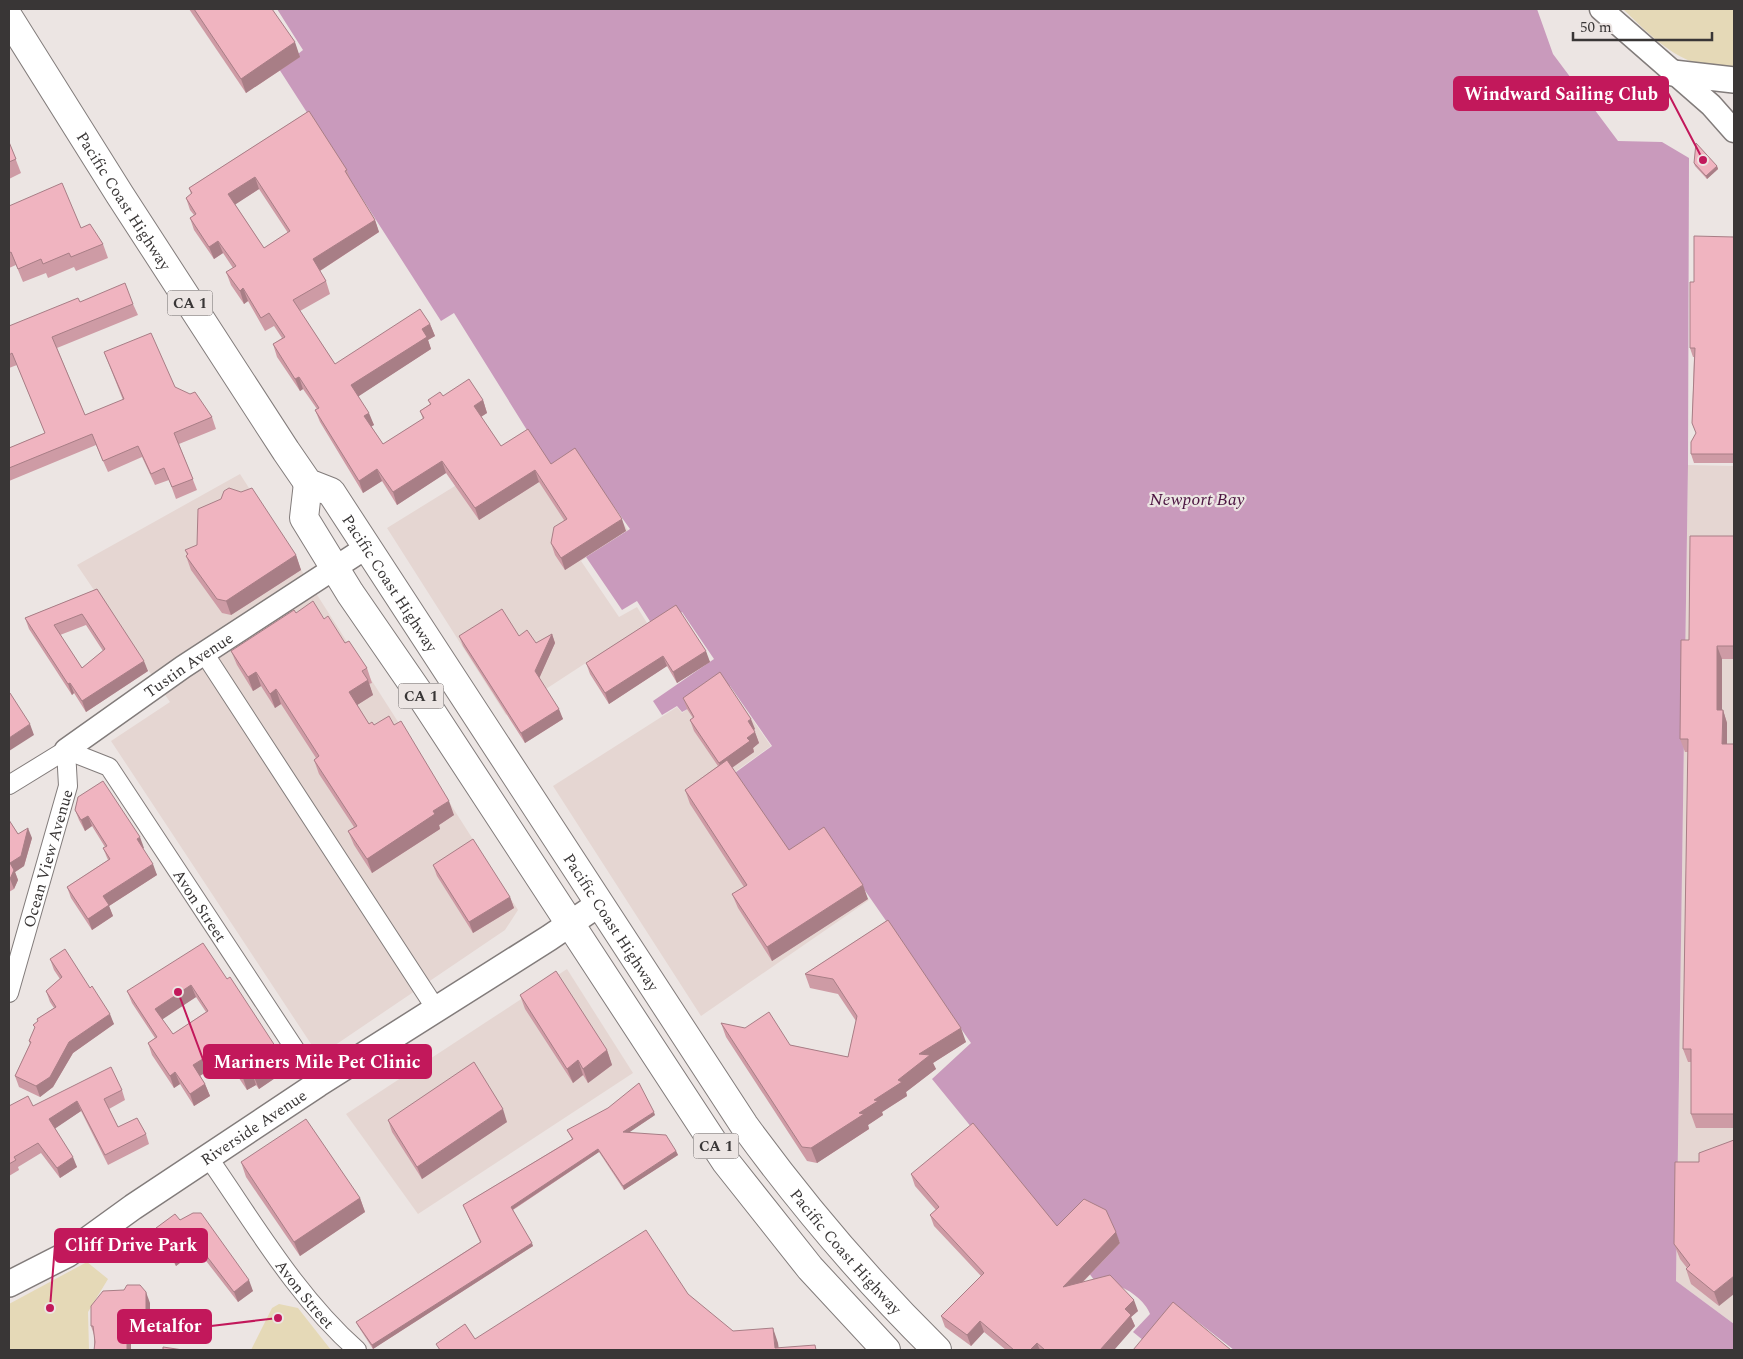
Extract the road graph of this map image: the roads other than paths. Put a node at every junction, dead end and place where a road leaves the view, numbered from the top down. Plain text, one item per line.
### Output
1 (1601, 9) edge
2 (9, 18) edge
3 (1673, 73) junction
4 (1734, 80) edge
5 (1734, 131) edge
6 (308, 483) junction
7 (367, 547) junction
8 (335, 568) junction
9 (204, 654) junction
10 (66, 750) junction
11 (9, 785) edge
12 (599, 904) junction
13 (570, 924) junction
14 (9, 994) edge
15 (436, 1009) junction
16 (318, 1084) junction
17 (208, 1157) junction
18 (9, 1284) edge
19 (356, 1350) edge
20 (886, 1350) edge
21 (937, 1350) edge

1 - 3 street
2 - 6 highway, Pacific Coast Highway / CA 1
3 - 4 main road
3 - 5 street
6 - 7 highway, Pacific Coast Highway / CA 1
6 - 8 highway, CA 1
7 - 8 street, Tustin Avenue
7 - 12 highway, Pacific Coast Highway / CA 1
8 - 9 street, Tustin Avenue
8 - 13 highway, CA 1
9 - 10 street, Tustin Avenue
9 - 15 street
10 - 11 street, Tustin Avenue
10 - 14 street, Ocean View Avenue
10 - 16 street, Avon Street
12 - 13 main road, Riverside Avenue
12 - 21 highway, Pacific Coast Highway / CA 1
13 - 15 main road, Riverside Avenue
13 - 20 highway, CA 1
15 - 16 main road, Riverside Avenue
16 - 17 main road, Riverside Avenue
17 - 18 main road, Riverside Avenue
17 - 19 street, Avon Street

